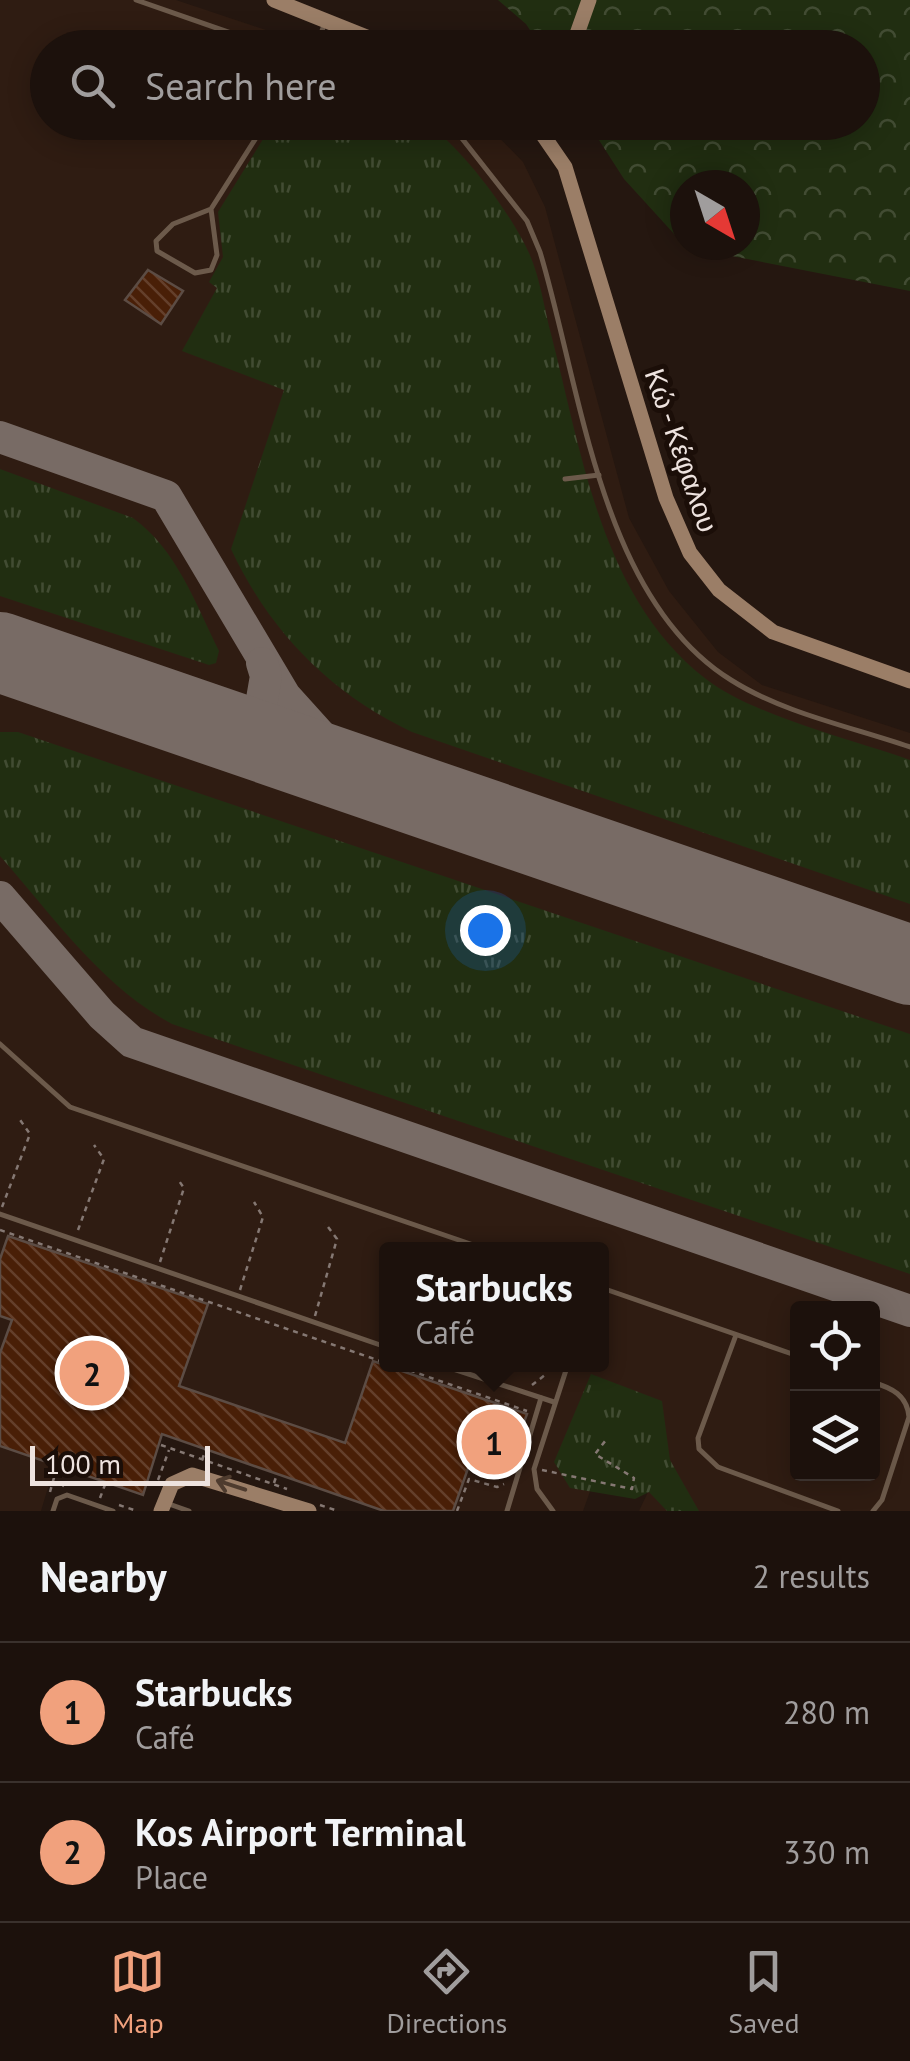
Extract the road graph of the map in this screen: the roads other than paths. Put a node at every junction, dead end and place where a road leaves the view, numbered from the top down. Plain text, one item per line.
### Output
1 (136, 0) edge
2 (274, 0) edge
3 (589, 0) edge
4 (325, 20) junction
5 (222, 30) edge
6 (322, 30) edge
7 (350, 30) edge
8 (578, 30) edge
9 (254, 140) edge
10 (463, 140) edge
11 (549, 140) edge
12 (210, 209) junction
13 (599, 475) junction
14 (565, 479) dead end
15 (910, 681) edge
16 (910, 746) edge
17 (0, 1044) edge
18 (0, 1214) edge
19 (465, 1242) edge
20 (609, 1290) edge
21 (736, 1335) junction
22 (379, 1345) edge
23 (790, 1353) edge
24 (462, 1372) edge
25 (565, 1372) edge
26 (880, 1385) edge
27 (541, 1398) junction
28 (554, 1402) junction
29 (163, 1506) edge
30 (310, 1506) edge
31 (52, 1511) edge
32 (113, 1511) edge
33 (190, 1511) edge
34 (508, 1511) edge
35 (554, 1511) edge
36 (838, 1511) edge
37 (873, 1511) edge

1 - 5 lane
2 - 4 main road
3 - 8 main road
4 - 6 lane
4 - 7 main road
9 - 12 lane
10 - 13 lane
11 - 15 main road, Κώ - Κέφαλου
12 - 12 lane
13 - 14 lane
13 - 16 lane
17 - 19 lane
18 - 22 lane
20 - 21 lane
21 - 23 lane
21 - 36 lane
24 - 27 lane
25 - 28 lane
26 - 37 lane
27 - 28 lane
27 - 34 lane
28 - 35 lane
30 -> 29 main road
29 - 33 lane
31 - 32 lane

